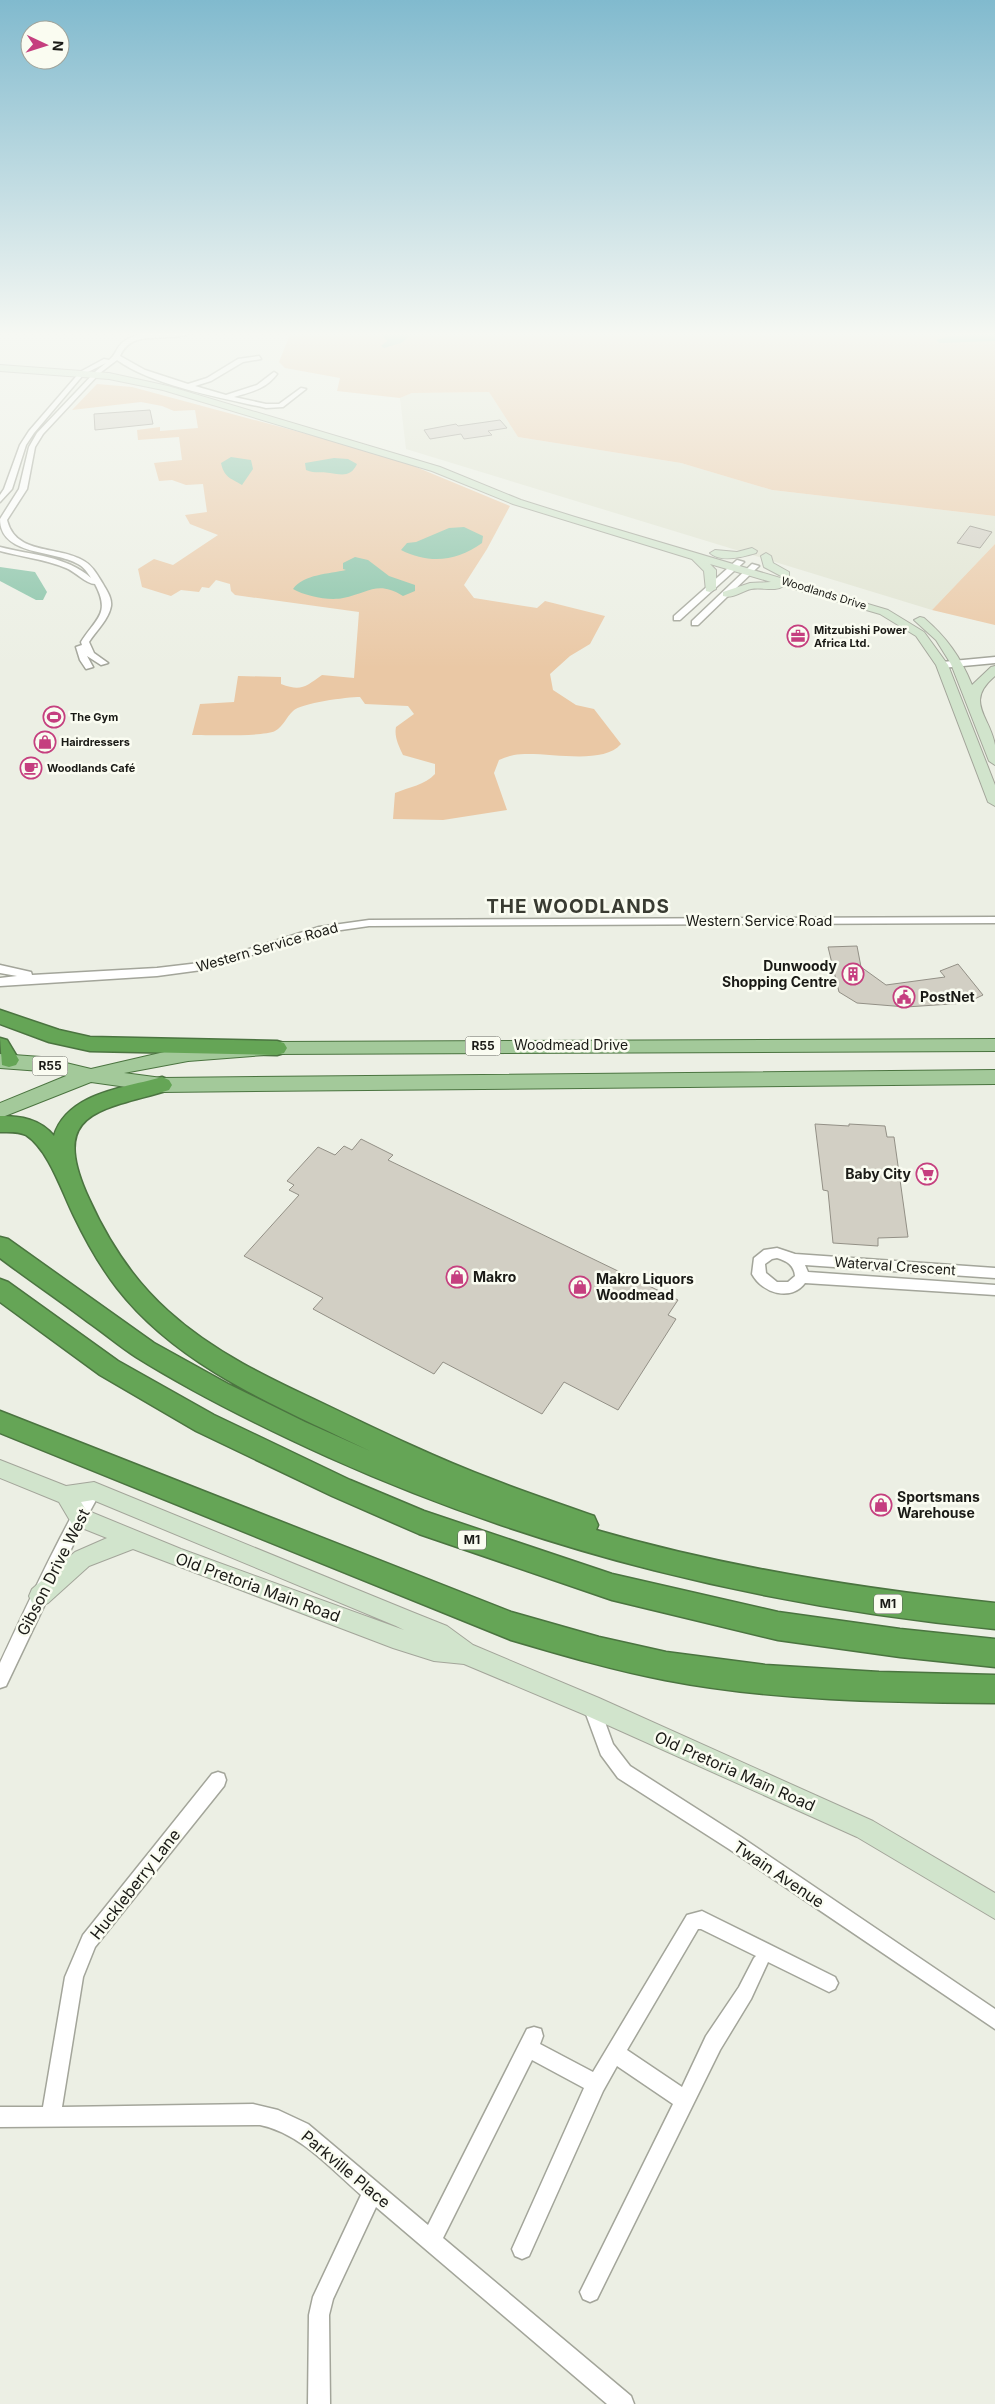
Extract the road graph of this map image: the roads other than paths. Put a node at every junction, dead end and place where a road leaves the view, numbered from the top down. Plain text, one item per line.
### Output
1 (24, 444) edge
2 (35, 444) edge
3 (354, 444) edge
4 (0, 500) edge
5 (0, 549) edge
6 (752, 551) dead end
7 (700, 553) junction
8 (766, 556) dead end
9 (738, 564) junction
10 (752, 568) junction
11 (785, 574) junction
12 (710, 589) junction
13 (821, 592) junction
14 (727, 594) junction
15 (677, 618) dead end
16 (696, 624) dead end
17 (995, 660) edge
18 (104, 664) dead end
19 (957, 664) junction
20 (942, 665) junction
21 (89, 666) dead end
22 (995, 670) edge
23 (972, 706) junction
24 (995, 761) edge
25 (995, 802) edge
26 (995, 920) edge
27 (0, 969) edge
28 (50, 978) junction
29 (0, 982) edge
30 (0, 1017) edge
31 (995, 1041) edge
32 (933, 1044) junction
33 (995, 1045) edge
34 (277, 1048) junction
35 (3, 1056) edge
36 (90, 1075) junction
37 (995, 1079) edge
38 (162, 1085) junction
39 (0, 1111) edge
40 (0, 1124) edge
41 (65, 1173) junction
42 (0, 1246) edge
43 (795, 1260) junction
44 (995, 1273) edge
45 (802, 1277) junction
46 (0, 1290) edge
47 (995, 1290) edge
48 (0, 1422) edge
49 (0, 1469) edge
50 (94, 1491) junction
51 (66, 1495) junction
52 (79, 1517) junction
53 (134, 1539) junction
54 (781, 1587) junction
55 (40, 1596) junction
56 (995, 1616) edge
57 (465, 1653) junction
58 (995, 1653) edge
59 (0, 1680) edge
60 (995, 1689) edge
61 (591, 1706) junction
62 (218, 1780) dead end
63 (995, 1907) edge
64 (760, 1964) dead end
65 (829, 1983) dead end
66 (995, 2020) edge
67 (614, 2052) junction
68 (596, 2084) junction
69 (685, 2101) junction
70 (51, 2115) junction
71 (0, 2117) edge
72 (373, 2191) junction
73 (431, 2240) junction
74 (522, 2249) dead end
75 (590, 2292) dead end
76 (319, 2404) edge
77 (623, 2404) edge

1 - 4 street
2 - 18 street
3 - 7 main road, Woodlands Drive
5 - 21 street
6 - 7 main road
7 - 9 main road, Woodlands Drive
7 - 12 main road
8 - 11 main road
9 - 10 main road, Woodlands Drive
9 - 12 street
10 - 11 main road, Woodlands Drive
10 - 13 main road, Woodlands Drive
10 - 14 street
11 - 19 main road, Woodlands Drive
12 - 15 street
13 - 14 main road
13 - 20 main road, Woodlands Drive
14 - 16 street
17 - 19 street
19 - 20 street
19 - 23 main road, Woodlands Drive
20 - 25 main road, Woodlands Drive
22 - 23 main road
23 - 24 main road, Woodlands Drive
26 - 28 street, Western Service Road
27 - 28 street, Western Service Road
28 - 29 street, Western Service Road
30 - 34 highway
31 - 32 main road
32 - 33 main road, Woodmead Drive / R55
32 - 34 main road, Woodmead Drive / R55
34 - 36 main road, Woodmead Drive / R55
35 - 36 main road, Woodmead Drive / R55
36 - 38 main road, Woodmead Drive / R55
36 - 39 main road, Woodmead Drive / R55
37 - 38 main road, Woodmead Drive / R55
38 - 41 highway
40 - 41 highway
41 - 54 highway
42 - 54 highway, M1
43 - 44 street, Waterval Crescent
43 - 45 street
43 - 45 street
45 - 47 street, Waterval Crescent
46 - 58 highway, M1
48 - 60 highway
49 - 51 main road
50 - 51 main road
50 - 52 street, Gibson Drive West
50 - 57 main road, Old Pretoria Main Road
51 - 52 main road
52 - 53 main road, Old Pretoria Main Road
52 - 55 street, Gibson Drive West
53 - 55 main road
53 - 57 main road, Old Pretoria Main Road
54 - 56 highway, M1
55 - 59 street, Gibson Drive West
57 - 61 main road, Old Pretoria Main Road
61 - 63 main road, Old Pretoria Main Road
61 - 66 street, Twain Avenue
62 - 70 street, Huckleberry Lane
64 - 69 street
65 - 67 street
67 - 68 street
67 - 69 street
68 - 73 street
68 - 74 street
69 - 75 street
70 - 71 street, Parkville Place
70 - 72 street, Parkville Place
72 - 73 street, Parkville Place
72 - 76 street
73 - 77 street, Parkville Place

